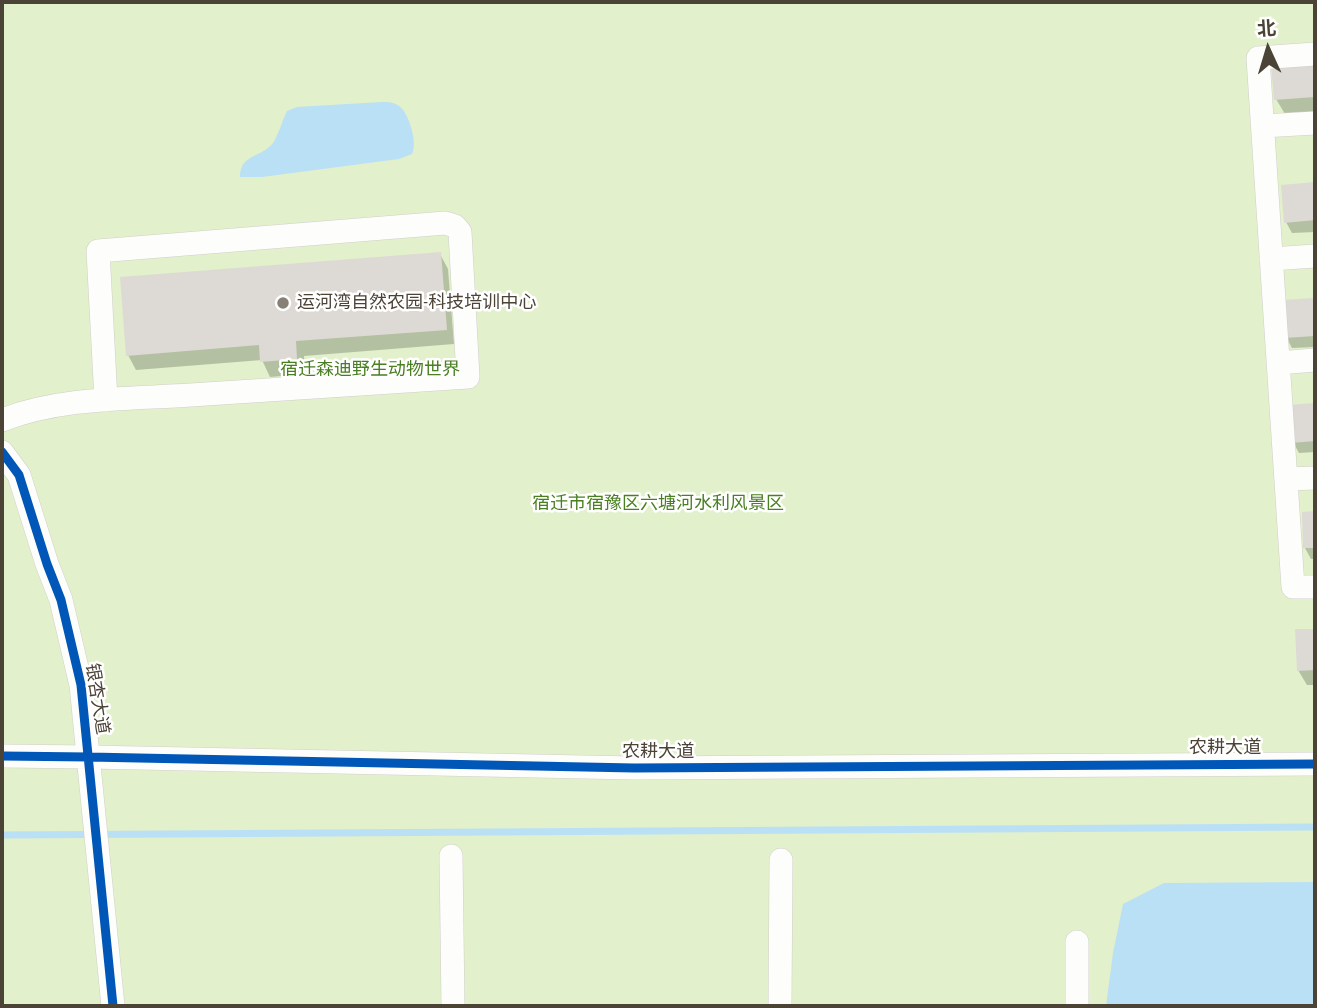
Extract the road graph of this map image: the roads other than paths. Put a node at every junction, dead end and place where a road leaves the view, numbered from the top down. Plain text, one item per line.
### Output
1 (1315, 54) edge
2 (1315, 123) edge
3 (1262, 126) junction
4 (1315, 256) edge
5 (1271, 259) junction
6 (1315, 360) edge
7 (1278, 363) junction
8 (106, 400) junction
9 (2, 420) edge
10 (2, 452) edge
11 (1315, 478) edge
12 (1286, 479) junction
13 (1315, 587) edge
14 (2, 756) edge
15 (89, 757) junction
16 (1315, 764) edge
17 (451, 856) dead end
18 (781, 860) dead end
19 (1077, 942) dead end
20 (113, 1006) edge
21 (453, 1006) edge
22 (780, 1006) edge
23 (1077, 1006) edge

1 - 3 street
2 - 3 street
3 - 5 street
4 - 5 street
5 - 7 street
6 - 7 street
7 - 12 street
8 - 8 street
8 - 9 street
10 - 15 street, 银杏大道
11 - 12 street
12 - 13 street
14 - 15 street, 农耕大道
15 - 16 street, 农耕大道
15 - 20 street, 银杏大道
17 - 21 street
18 - 22 street
19 - 23 street

